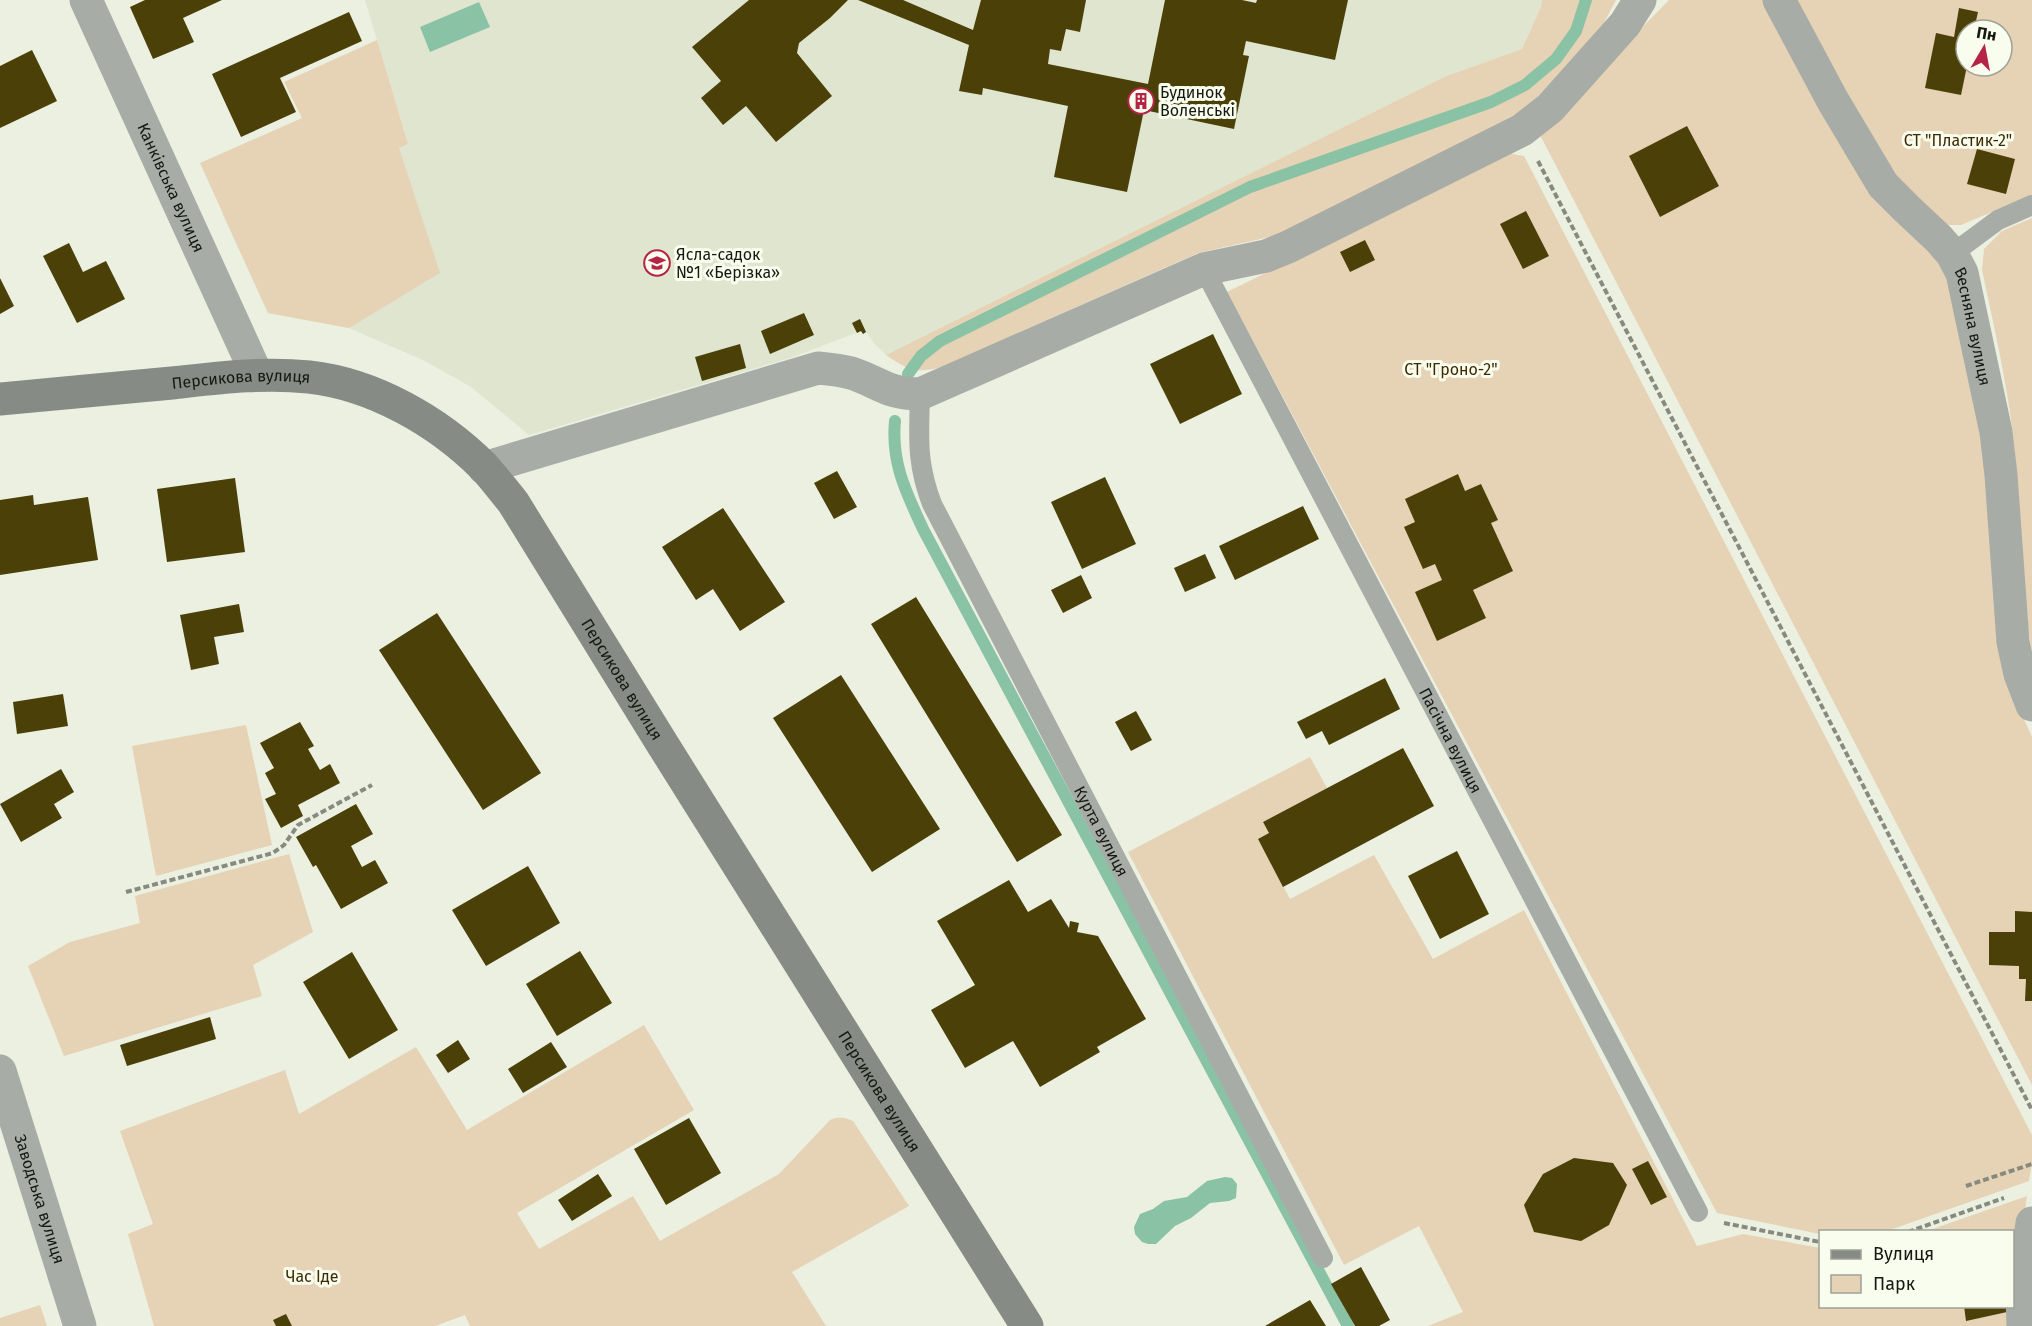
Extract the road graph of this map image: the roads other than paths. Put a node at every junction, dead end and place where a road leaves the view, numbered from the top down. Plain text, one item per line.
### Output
1 (86, 0) edge
2 (1640, 0) edge
3 (1779, 0) edge
4 (2032, 205) edge
5 (1952, 254) junction
6 (1204, 269) junction
7 (257, 375) junction
8 (920, 394) junction
9 (0, 399) edge
10 (484, 468) junction
11 (2032, 705) edge
12 (0, 1071) edge
13 (1698, 1212) road end
14 (2032, 1223) edge
15 (1323, 1258) dead end
16 (80, 1326) edge
17 (1026, 1326) edge
18 (2023, 1326) edge

1 - 7 street, Канківська вулиця
2 - 6 street
3 - 5 street, Весняна вулиця
4 - 5 lane
5 - 11 street, Весняна вулиця
6 - 8 street
6 - 13 lane, Пасічна вулиця
7 - 9 main road, Персикова вулиця
7 - 10 main road, Персикова вулиця
8 - 10 street
8 - 15 lane, Курта вулиця
10 - 17 main road, Персикова вулиця
12 - 16 street, Заводська вулиця
14 - 18 street

